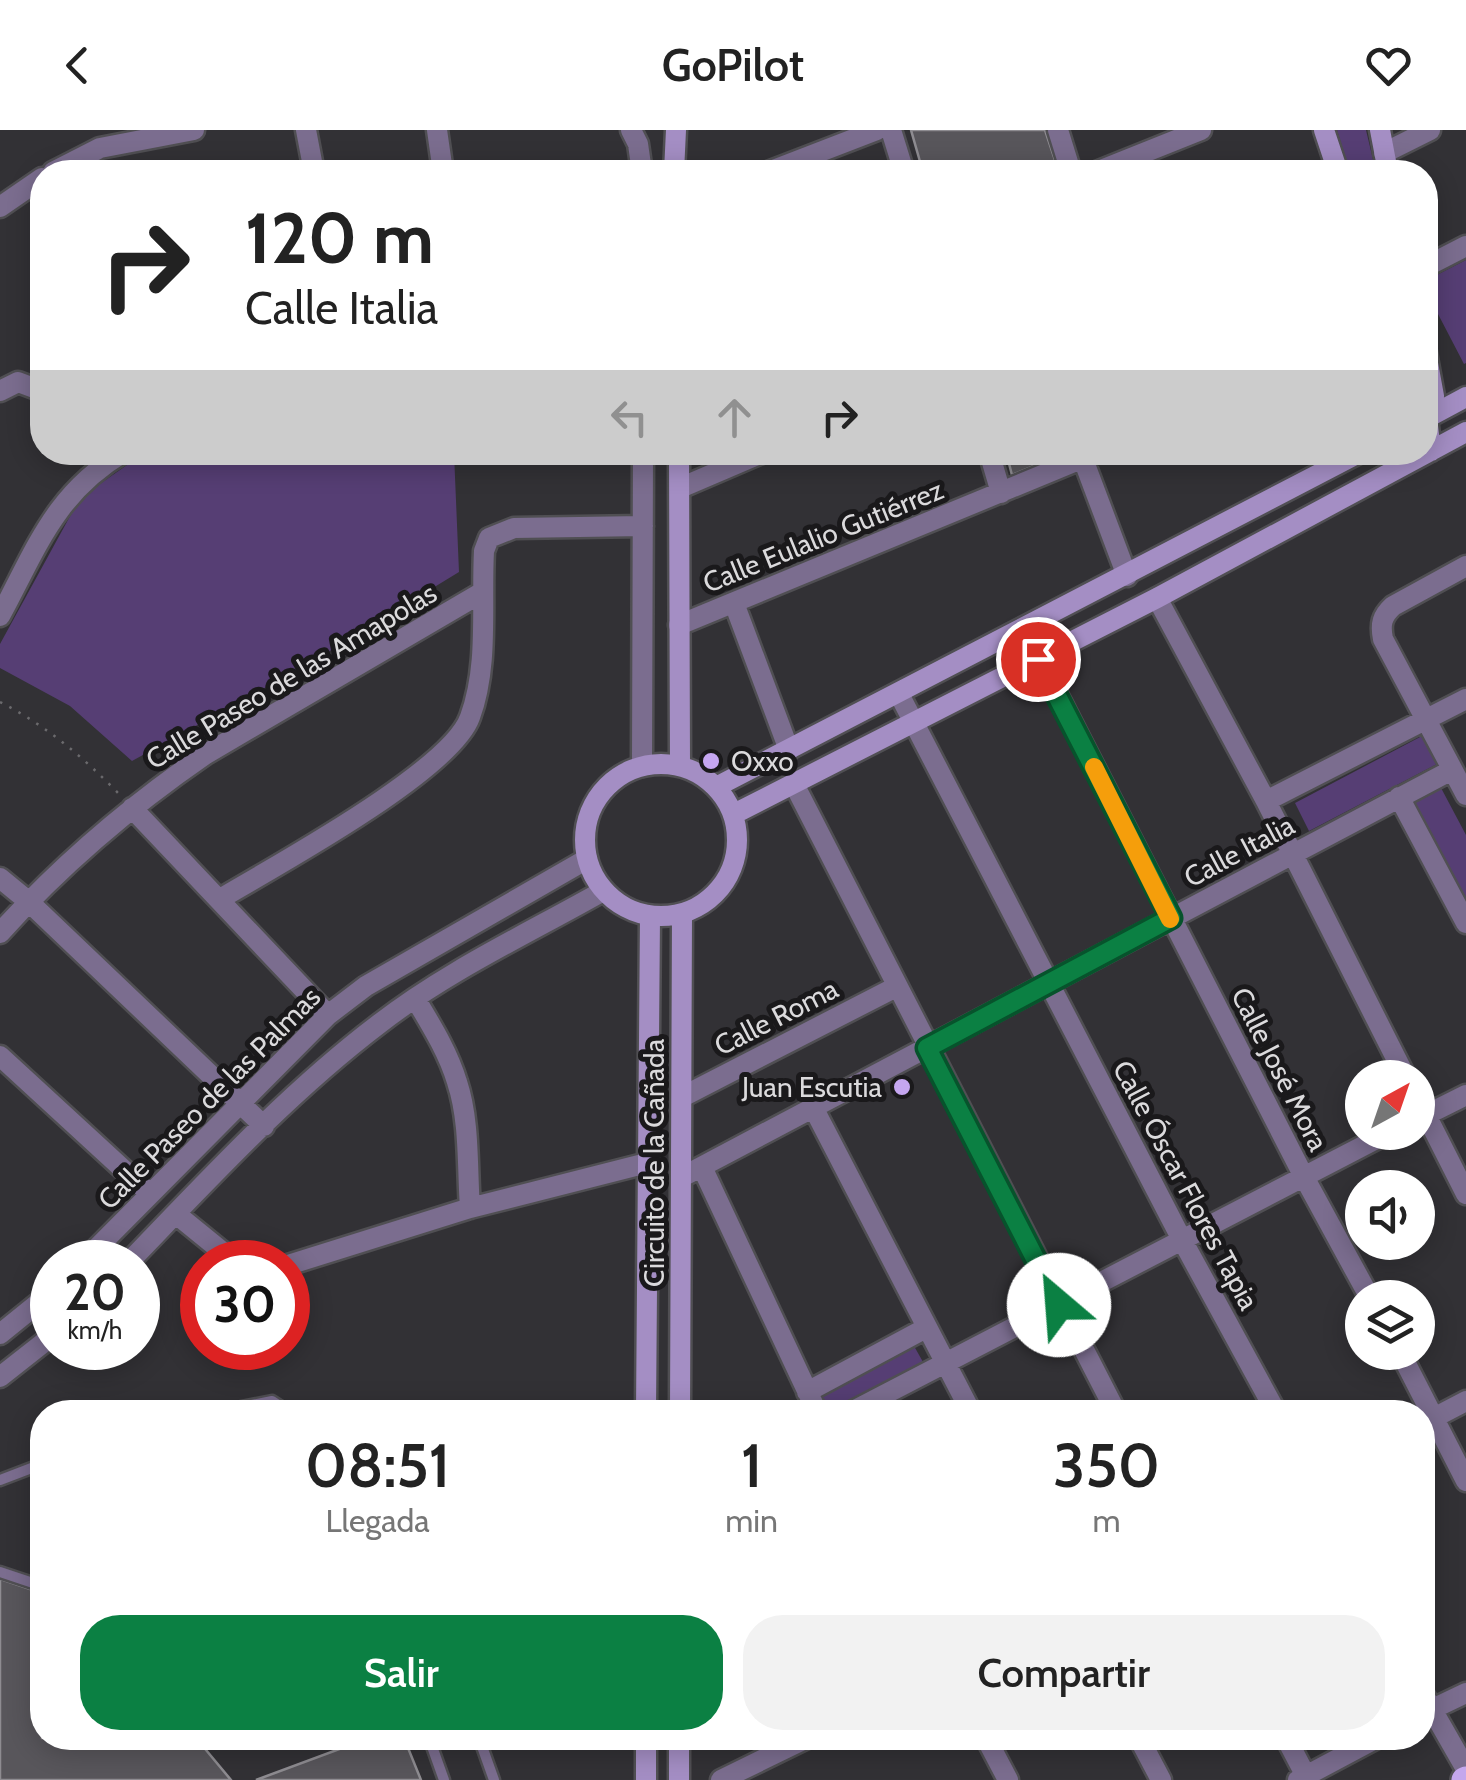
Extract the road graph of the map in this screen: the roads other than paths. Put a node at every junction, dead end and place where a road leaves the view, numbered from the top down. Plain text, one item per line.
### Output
1 (194, 130) edge
2 (306, 130) edge
3 (438, 130) edge
4 (631, 130) edge
5 (676, 130) edge
6 (877, 130) edge
7 (890, 130) edge
8 (1058, 130) edge
9 (1201, 130) edge
10 (1324, 130) edge
11 (1380, 130) edge
12 (1430, 130) edge
13 (99, 139) edge
14 (70, 160) edge
15 (312, 160) edge
16 (442, 160) edge
17 (640, 160) edge
18 (675, 160) edge
19 (799, 160) edge
20 (900, 160) edge
21 (1067, 160) edge
22 (1126, 160) edge
23 (1334, 160) edge
24 (1385, 160) edge
25 (1390, 160) edge
26 (30, 186) edge
27 (0, 207) edge
28 (1466, 246) edge
29 (1438, 260) edge
30 (30, 386) edge
31 (0, 391) edge
32 (1466, 397) edge
33 (1438, 411) edge
34 (1466, 432) edge
35 (1438, 448) edge
36 (90, 465) edge
37 (643, 465) edge
38 (679, 465) edge
39 (734, 465) edge
40 (993, 465) edge
41 (1068, 465) edge
42 (1094, 465) edge
43 (1336, 465) edge
44 (1407, 465) edge
45 (680, 488) junction
46 (1001, 492) junction
47 (1238, 516) junction
48 (642, 526) junction
49 (1253, 547) junction
50 (1466, 566) edge
51 (1127, 576) junction
52 (482, 593) junction
53 (1157, 598) junction
54 (734, 603) junction
55 (0, 616) edge
56 (679, 625) junction
57 (1038, 659) junction
58 (898, 694) junction
59 (1466, 699) edge
60 (1425, 720) junction
61 (913, 722) junction
62 (788, 750) junction
63 (642, 766) junction
64 (680, 766) junction
65 (1452, 770) junction
66 (794, 784) junction
67 (716, 787) junction
68 (1398, 796) junction
69 (1466, 796) edge
70 (1266, 801) junction
71 (132, 808) junction
72 (734, 814) junction
73 (1292, 854) junction
74 (587, 860) junction
75 (0, 878) edge
76 (604, 891) junction
77 (220, 899) junction
78 (28, 901) junction
79 (682, 914) junction
80 (650, 916) junction
81 (1171, 918) junction
82 (1466, 922) edge
83 (0, 933) edge
84 (1049, 982) junction
85 (896, 987) junction
86 (415, 998) junction
87 (328, 1014) junction
88 (927, 1048) junction
89 (0, 1056) edge
90 (1397, 1060) edge
91 (1466, 1094) edge
92 (682, 1097) junction
93 (239, 1103) junction
94 (1435, 1105) edge
95 (814, 1109) junction
96 (264, 1126) junction
97 (1435, 1138) edge
98 (1354, 1150) edge
99 (647, 1163) junction
100 (702, 1167) junction
101 (1303, 1175) junction
102 (682, 1178) junction
103 (149, 1193) junction
104 (1466, 1194) edge
105 (470, 1208) junction
106 (176, 1214) junction
107 (1181, 1238) junction
108 (104, 1240) edge
109 (151, 1240) edge
110 (207, 1240) edge
111 (310, 1258) edge
112 (1360, 1280) edge
113 (1059, 1305) junction
114 (30, 1310) edge
115 (926, 1328) junction
116 (0, 1334) edge
117 (30, 1353) edge
118 (946, 1364) junction
119 (1408, 1370) edge
120 (0, 1376) edge
121 (807, 1392) junction
122 (646, 1400) edge
123 (680, 1400) edge
124 (811, 1400) edge
125 (875, 1400) edge
126 (965, 1400) edge
127 (1110, 1400) edge
128 (1269, 1400) edge
129 (1420, 1400) edge
130 (1466, 1400) edge
131 (1435, 1418) edge
132 (1435, 1431) edge
133 (30, 1469) edge
134 (0, 1480) edge
135 (1466, 1481) edge
136 (0, 1572) edge
137 (30, 1582) edge
138 (1466, 1694) edge
139 (1435, 1702) edge
140 (1435, 1721) edge
141 (433, 1750) edge
142 (483, 1750) edge
143 (646, 1750) edge
144 (679, 1750) edge
145 (782, 1750) edge
146 (992, 1750) edge
147 (1145, 1750) edge
148 (1291, 1750) edge
149 (1356, 1750) edge
150 (1466, 1769) edge
151 (1304, 1779) edge
152 (444, 1780) edge
153 (494, 1780) edge
154 (646, 1780) edge
155 (679, 1780) edge
156 (721, 1780) edge
157 (1008, 1780) edge
158 (1161, 1780) edge

1 - 13 street
2 - 15 street
3 - 16 street
4 - 17 street
5 - 18 street
6 - 19 street
7 - 20 street
8 - 21 street
9 - 22 street
10 - 23 street
11 - 24 street
12 - 25 street
13 - 14 street
26 - 27 street
28 - 29 street
30 - 31 street
32 - 33 street
34 - 35 street
36 - 55 street
37 - 48 street
38 - 45 street
39 - 45 street
40 - 46 street
41 - 46 street, Calle Eulalio Gutiérrez
42 - 51 street
43 - 47 street
44 - 49 street
45 - 56 street
46 - 54 street, Calle Eulalio Gutiérrez
47 - 49 street
47 - 51 street
48 - 52 street
48 - 63 street
49 - 53 street
50 - 60 street
51 - 58 street
52 - 71 street, Calle Paseo de las Amapolas
52 - 77 street
53 - 57 street
53 - 70 street
54 - 56 street, Calle Eulalio Gutiérrez
54 - 62 street
56 - 64 street
57 - 61 street
57 - 81 street, Calle José Mora
58 - 61 street, Calle Óscar Flores Tapia
58 - 62 street
59 - 60 street, Calle Italia
60 - 65 street
60 - 70 street, Calle Italia
61 - 66 street
61 - 84 street, Calle Óscar Flores Tapia
62 - 67 street
63 - 64 street
63 - 74 street
64 - 67 street
65 - 68 street, Calle Italia
65 - 69 street
66 - 72 street
66 - 85 street
67 - 72 street
68 - 73 street, Calle Italia
68 - 82 street
70 - 73 street
71 - 77 street
71 - 78 street, Calle Paseo de las Amapolas
72 - 79 street
73 - 81 street, Calle Italia
73 - 90 street
74 - 76 street
74 - 87 street, Calle Paseo de las Palmas
75 - 78 street
76 - 80 street
76 - 86 street
77 - 87 street
78 - 83 street, Calle Paseo de las Amapolas
78 - 93 street
79 - 80 street
79 - 92 street, Circuito de la Cañada
80 - 99 street, Circuito de la Cañada
81 - 84 street, Calle Italia
81 - 101 street, Calle José Mora
84 - 88 street, Calle Italia
84 - 107 street, Calle Óscar Flores Tapia
85 - 88 street
85 - 92 street, Calle Roma
86 - 96 street
86 - 105 street
87 - 93 street, Calle Paseo de las Palmas
88 - 95 street, Calle Italia
88 - 113 street
89 - 103 street
91 - 94 street
92 - 102 street, Circuito de la Cañada
93 - 96 street
93 - 103 street, Calle Paseo de las Palmas
95 - 100 street, Calle Italia
95 - 115 street
96 - 106 street
97 - 104 street
98 - 101 street
99 - 105 street
99 - 122 street, Circuito de la Cañada
100 - 102 street, Calle Italia
100 - 121 street
101 - 107 street
101 - 112 street, Calle José Mora
102 - 123 street, Circuito de la Cañada
103 - 108 street, Calle Paseo de las Palmas
105 - 111 street
106 - 109 street
106 - 110 street
107 - 113 street
107 - 128 street, Calle Óscar Flores Tapia
113 - 118 street
113 - 127 street
114 - 116 street
115 - 118 street
115 - 121 street
117 - 120 street
118 - 125 street
118 - 126 street
119 - 129 street
121 - 124 street
130 - 131 street
132 - 135 street
133 - 134 lane
136 - 137 lane
138 - 139 street
140 - 150 street
141 - 152 lane
142 - 153 lane
143 - 154 street
144 - 155 street
145 - 156 street
146 - 157 street
147 - 158 street
148 - 151 street
149 - 151 street

